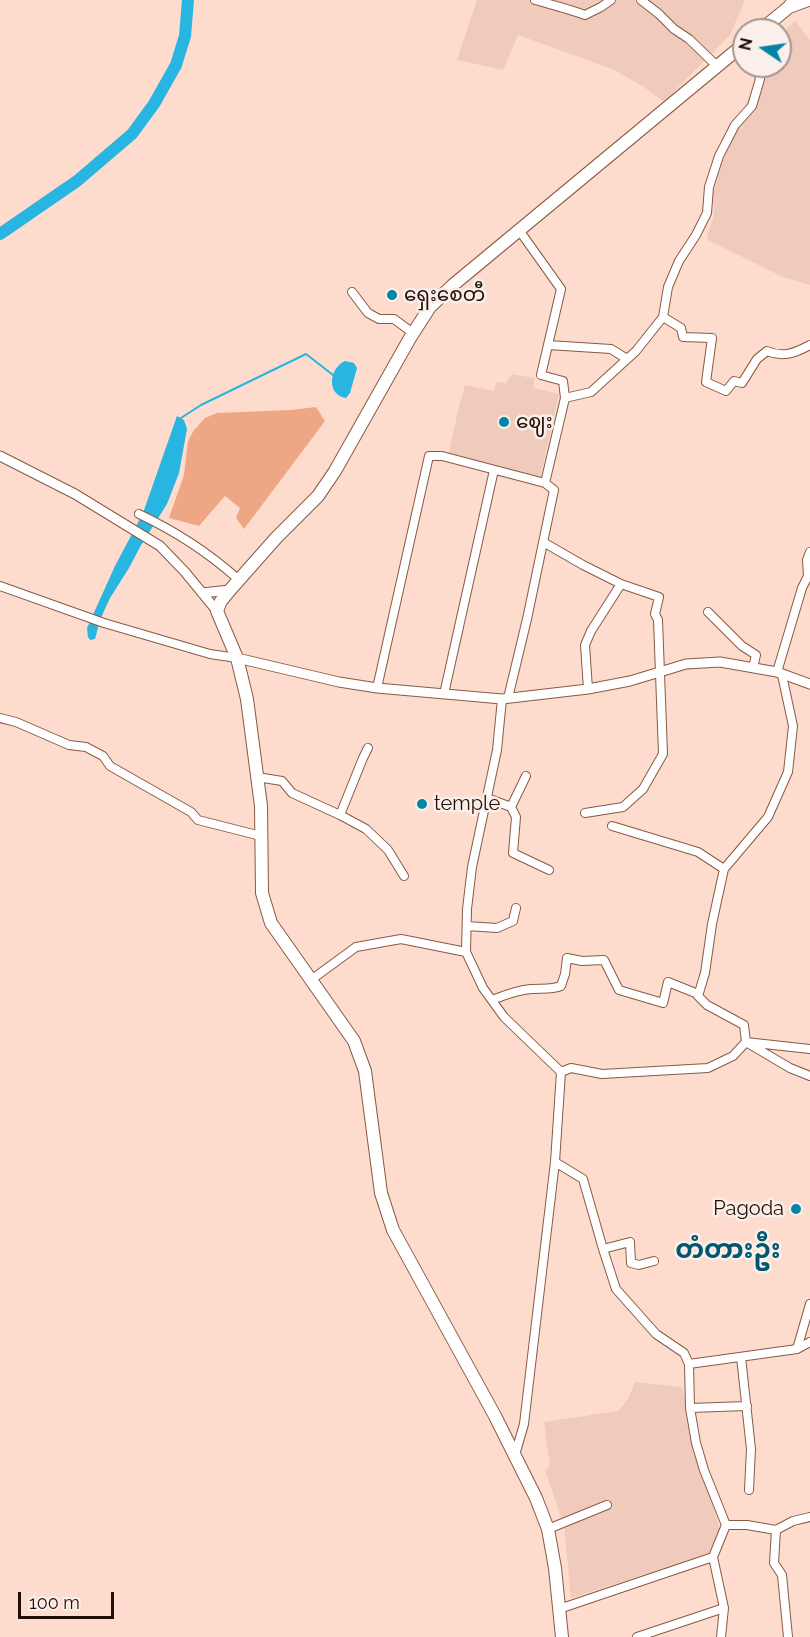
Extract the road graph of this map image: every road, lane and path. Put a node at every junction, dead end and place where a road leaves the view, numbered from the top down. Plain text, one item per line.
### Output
1 (535, 0) edge
2 (611, 0) edge
3 (641, 0) edge
4 (808, 0) edge
5 (792, 3) edge
6 (775, 18) edge
7 (732, 54) edge
8 (717, 66) junction
9 (760, 78) edge
10 (519, 230) junction
11 (352, 292) dead end
12 (663, 317) junction
13 (413, 333) junction
14 (548, 345) junction
15 (810, 345) edge
16 (627, 359) junction
17 (565, 398) junction
18 (0, 456) edge
19 (494, 470) junction
20 (545, 483) junction
21 (139, 514) dead end
22 (543, 542) junction
23 (810, 552) edge
24 (809, 576) edge
25 (239, 580) junction
26 (621, 584) junction
27 (0, 586) edge
28 (230, 590) junction
29 (202, 593) junction
30 (217, 611) junction
31 (708, 612) dead end
32 (237, 658) junction
33 (753, 668) junction
34 (660, 672) junction
35 (779, 674) junction
36 (810, 684) edge
37 (377, 688) junction
38 (588, 689) junction
39 (444, 694) junction
40 (505, 698) junction
41 (0, 718) edge
42 (368, 747) dead end
43 (526, 776) dead end
44 (257, 777) junction
45 (487, 798) junction
46 (511, 807) junction
47 (585, 813) dead end
48 (340, 815) junction
49 (612, 826) dead end
50 (261, 836) junction
51 (724, 869) junction
52 (549, 870) dead end
53 (404, 876) dead end
54 (516, 908) dead end
55 (467, 926) junction
56 (466, 952) junction
57 (311, 980) junction
58 (698, 994) junction
59 (492, 1000) junction
60 (746, 1042) junction
61 (810, 1049) edge
62 (561, 1072) junction
63 (810, 1076) edge
64 (555, 1162) junction
65 (603, 1249) junction
66 (654, 1261) dead end
67 (810, 1304) edge
68 (810, 1342) edge
69 (797, 1349) junction
70 (741, 1357) junction
71 (689, 1364) junction
72 (747, 1406) junction
73 (690, 1408) junction
74 (515, 1456) junction
75 (750, 1490) dead end
76 (608, 1505) dead end
77 (810, 1517) edge
78 (726, 1525) junction
79 (548, 1529) junction
80 (776, 1530) junction
81 (713, 1557) junction
82 (724, 1608) junction
83 (559, 1609) junction
84 (562, 1637) edge
85 (637, 1637) edge
86 (721, 1637) edge
87 (788, 1637) edge

1 - 2 street
3 - 8 street
4 - 5 highway
5 - 6 highway
7 - 8 highway
8 - 10 highway
9 - 12 street
10 - 13 highway
10 - 14 street
11 - 13 street
12 - 15 street
12 - 16 street
13 - 25 highway
14 - 16 street
14 - 17 street
16 - 17 street
17 - 20 street
18 - 29 street
19 - 20 street
19 - 37 street
19 - 39 street
20 - 22 street
21 - 25 street
22 - 26 street
22 - 40 street
23 - 24 street
24 - 35 street
25 - 28 highway
26 - 34 street
26 - 38 street
27 - 32 street
28 - 29 street
28 - 30 highway
29 - 30 street
30 - 32 highway
31 - 33 street
32 - 37 street
32 - 44 highway
33 - 34 street
33 - 35 street
34 - 38 street
34 - 47 street
35 - 36 street
35 - 51 street
37 - 39 street
38 - 40 street
39 - 40 street
40 - 45 street
41 - 50 street
42 - 48 street
43 - 46 street
44 - 48 street
44 - 50 highway
45 - 46 street
45 - 55 street
46 - 52 street
48 - 53 street
49 - 51 street
50 - 57 highway
51 - 58 street
54 - 55 street
55 - 56 street
56 - 57 street
56 - 59 street
57 - 74 highway
58 - 59 street
58 - 60 street
59 - 62 street
60 - 61 street
60 - 62 street
60 - 63 street
62 - 64 street
64 - 65 street
64 - 74 street
65 - 66 street
65 - 71 street
67 - 69 street
68 - 69 street
69 - 70 street
70 - 71 street
70 - 72 street
71 - 73 street
72 - 73 street
72 - 75 street
73 - 78 street
74 - 79 highway
76 - 79 street
77 - 80 street
78 - 80 street
78 - 81 street
79 - 83 highway
80 - 87 street
81 - 82 street
81 - 83 street
82 - 85 street
82 - 86 street
83 - 84 highway

